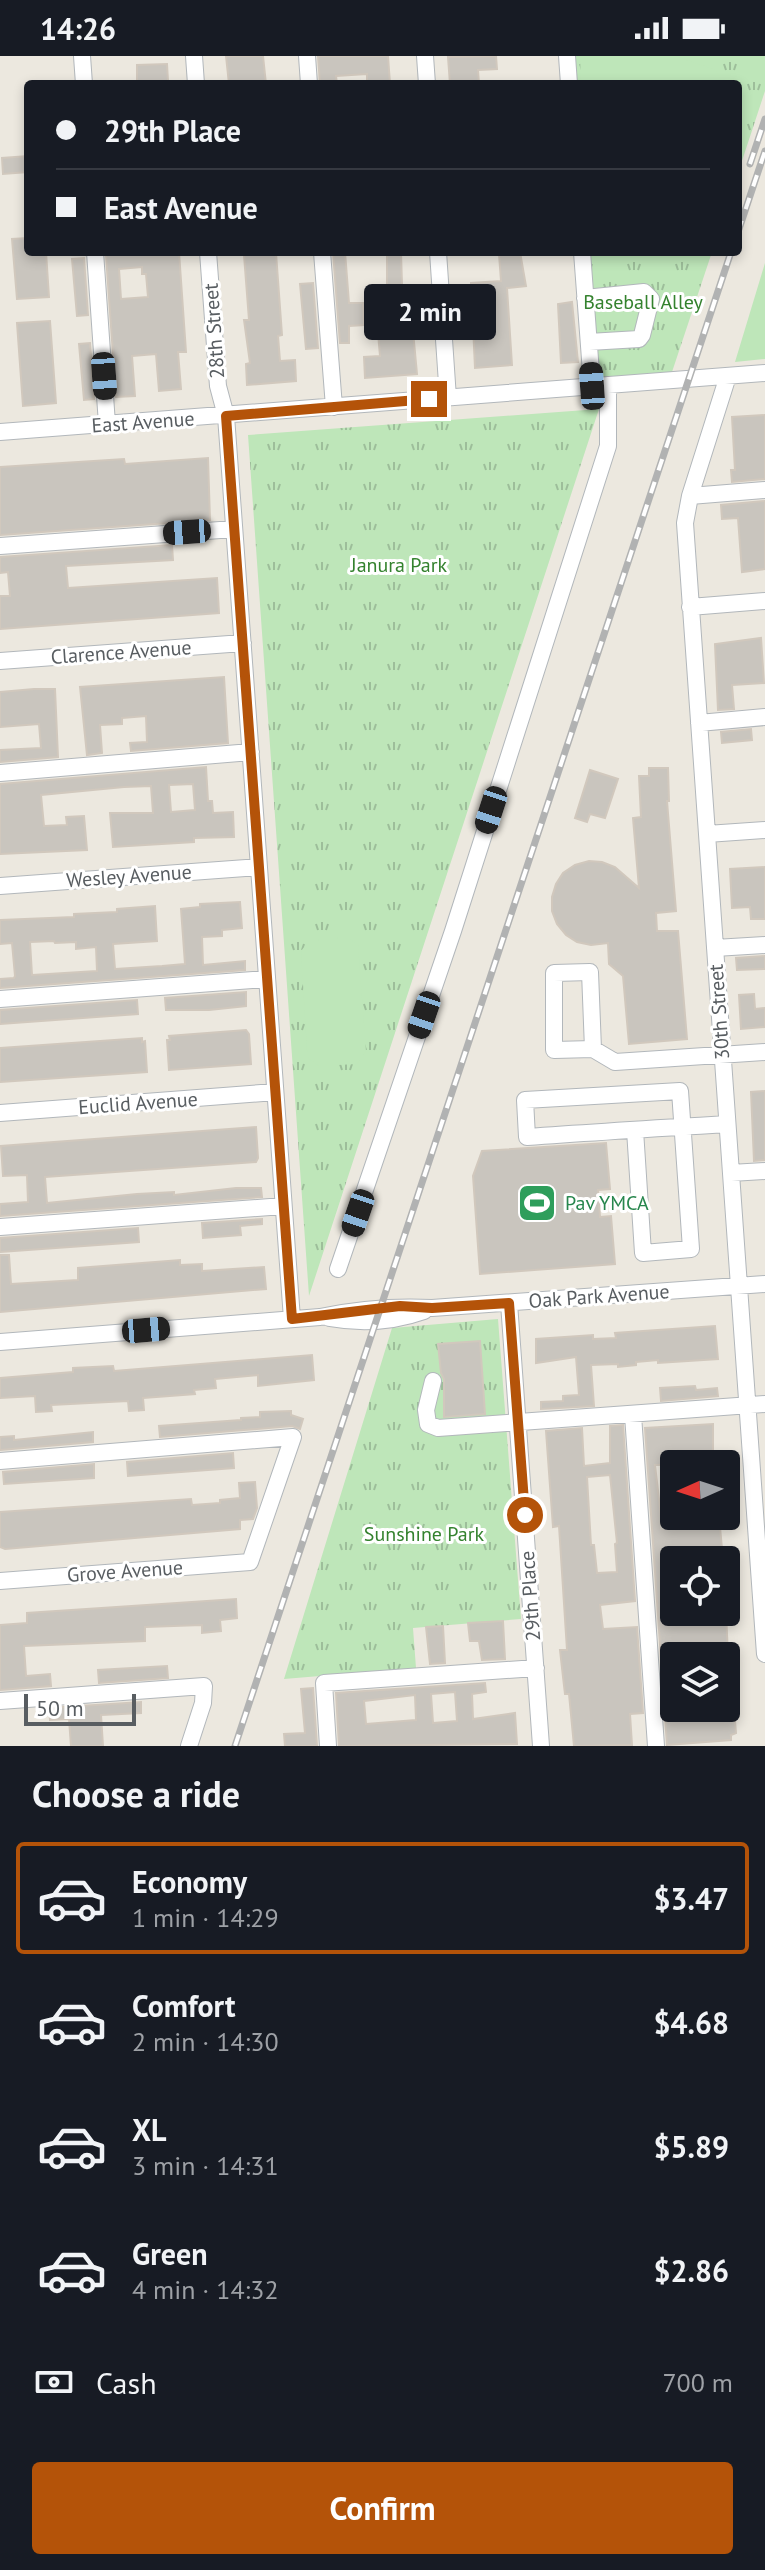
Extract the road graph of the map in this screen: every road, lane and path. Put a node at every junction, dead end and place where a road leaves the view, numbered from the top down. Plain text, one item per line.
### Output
1 (82, 56) edge
2 (194, 56) edge
3 (307, 56) edge
4 (425, 56) edge
5 (567, 56) edge
6 (84, 80) edge
7 (196, 80) edge
8 (309, 80) edge
9 (427, 80) edge
10 (569, 80) edge
11 (95, 256) edge
12 (208, 256) edge
13 (322, 256) edge
14 (438, 256) edge
15 (582, 256) edge
16 (585, 298) junction
17 (589, 342) junction
18 (765, 373) edge
19 (728, 376) junction
20 (600, 386) junction
21 (448, 398) junction
22 (334, 407) junction
23 (226, 416) junction
24 (107, 424) junction
25 (0, 432) edge
26 (765, 490) edge
27 (690, 496) junction
28 (234, 529) junction
29 (0, 546) edge
30 (765, 601) edge
31 (690, 607) junction
32 (243, 643) junction
33 (0, 661) edge
34 (765, 717) edge
35 (699, 723) junction
36 (251, 752) junction
37 (0, 773) edge
38 (765, 830) edge
39 (707, 834) junction
40 (259, 867) junction
41 (0, 886) edge
42 (765, 945) edge
43 (715, 948) junction
44 (267, 979) junction
45 (0, 999) edge
46 (593, 1049) junction
47 (765, 1052) edge
48 (722, 1055) junction
49 (275, 1092) junction
50 (0, 1113) edge
51 (727, 1124) junction
52 (682, 1127) junction
53 (635, 1130) junction
54 (765, 1171) edge
55 (731, 1173) junction
56 (283, 1206) junction
57 (0, 1227) edge
58 (338, 1269) dead end
59 (765, 1284) edge
60 (739, 1286) junction
61 (509, 1303) junction
62 (292, 1319) junction
63 (0, 1342) edge
64 (433, 1381) dead end
65 (765, 1404) edge
66 (747, 1406) junction
67 (633, 1415) junction
68 (518, 1424) junction
69 (0, 1461) edge
70 (0, 1581) edge
71 (765, 1654) edge
72 (536, 1668) junction
73 (0, 1701) edge
74 (189, 1746) edge
75 (328, 1746) edge
76 (541, 1746) edge
77 (656, 1746) edge

1 - 6 street
2 - 7 street
3 - 8 street
4 - 9 street
5 - 10 street
11 - 24 street
12 - 23 street, 28th Street
13 - 22 street
14 - 21 street
15 - 16 street
16 - 17 street
16 - 17 street
17 - 20 street
18 - 19 street, East Avenue
19 - 20 street, East Avenue
19 - 27 street, 30th Street
20 - 21 street, East Avenue
20 - 58 street
21 - 22 street, East Avenue
22 - 23 street, East Avenue
23 - 24 street, East Avenue
23 - 28 street, 28th Street
24 - 25 street, East Avenue
26 - 27 street
27 - 31 street, 30th Street
28 - 29 street
28 - 32 street, 28th Street
30 - 31 street
31 - 35 street, 30th Street
32 - 33 street, Clarence Avenue
32 - 36 street, 28th Street
34 - 35 street
35 - 39 street, 30th Street
36 - 37 street
36 - 40 street, 28th Street
38 - 39 street
39 - 43 street, 30th Street
40 - 41 street, Wesley Avenue
40 - 44 street, 28th Street
42 - 43 street
43 - 48 street, 30th Street
44 - 45 street
44 - 49 street, 28th Street
46 - 46 street
46 - 48 street
47 - 48 street
48 - 51 street, 30th Street
49 - 50 street, Euclid Avenue
49 - 56 street, 28th Street
51 - 52 street
51 - 55 street, 30th Street
52 - 53 street
52 - 53 street
52 - 53 street
54 - 55 street
55 - 60 street, 30th Street
56 - 57 street
56 - 62 street, 28th Street
59 - 60 street, Oak Park Avenue
60 - 61 street, Oak Park Avenue
60 - 66 street, 30th Street
61 - 62 street, Oak Park Avenue
61 - 68 street, 29th Place
62 - 63 street, Oak Park Avenue
64 - 68 street
65 - 66 street
66 - 67 street
66 - 71 street, 30th Street
67 - 68 street
67 - 77 street
68 - 72 street, 29th Place
69 - 70 street, Grove Avenue
72 - 75 street
72 - 76 street, 29th Place
73 - 74 street

